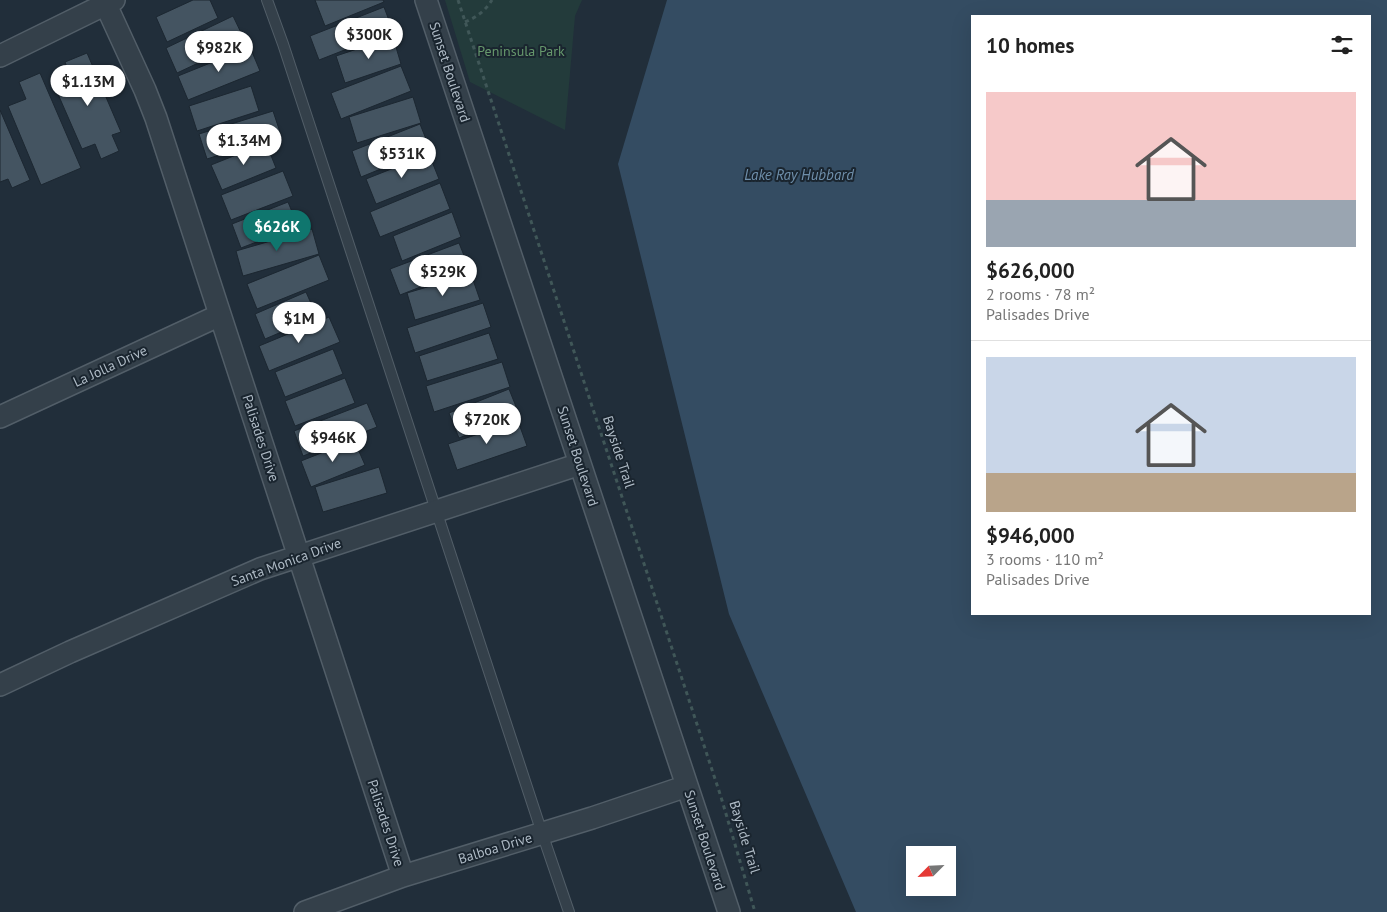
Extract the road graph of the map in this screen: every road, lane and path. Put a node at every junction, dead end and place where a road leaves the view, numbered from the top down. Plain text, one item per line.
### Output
1 (267, 0) edge
2 (426, 0) edge
3 (458, 0) edge
4 (492, 0) edge
5 (110, 2) edge
6 (465, 22) junction
7 (0, 56) edge
8 (220, 315) junction
9 (0, 417) edge
10 (580, 464) junction
11 (437, 510) junction
12 (300, 556) junction
13 (0, 685) edge
14 (687, 786) junction
15 (542, 833) junction
16 (403, 876) junction
17 (305, 912) edge
18 (569, 912) edge
19 (728, 912) edge
20 (756, 912) edge

1 - 11 lane
2 - 10 street, Sunset Boulevard
3 - 6 path, Bayside Trail
4 - 6 path
5 - 7 street
5 - 8 street, Palisades Drive
6 - 20 path, Bayside Trail
8 - 9 street, La Jolla Drive
8 - 12 street, Palisades Drive
10 - 11 street, Santa Monica Drive
10 - 14 street, Sunset Boulevard
11 - 12 street, Santa Monica Drive
11 - 15 lane
12 - 13 street, Santa Monica Drive
12 - 16 street, Palisades Drive
14 - 15 street, Balboa Drive
14 - 19 street, Sunset Boulevard
15 - 16 street, Balboa Drive
15 - 18 lane
16 - 17 street, Balboa Drive

